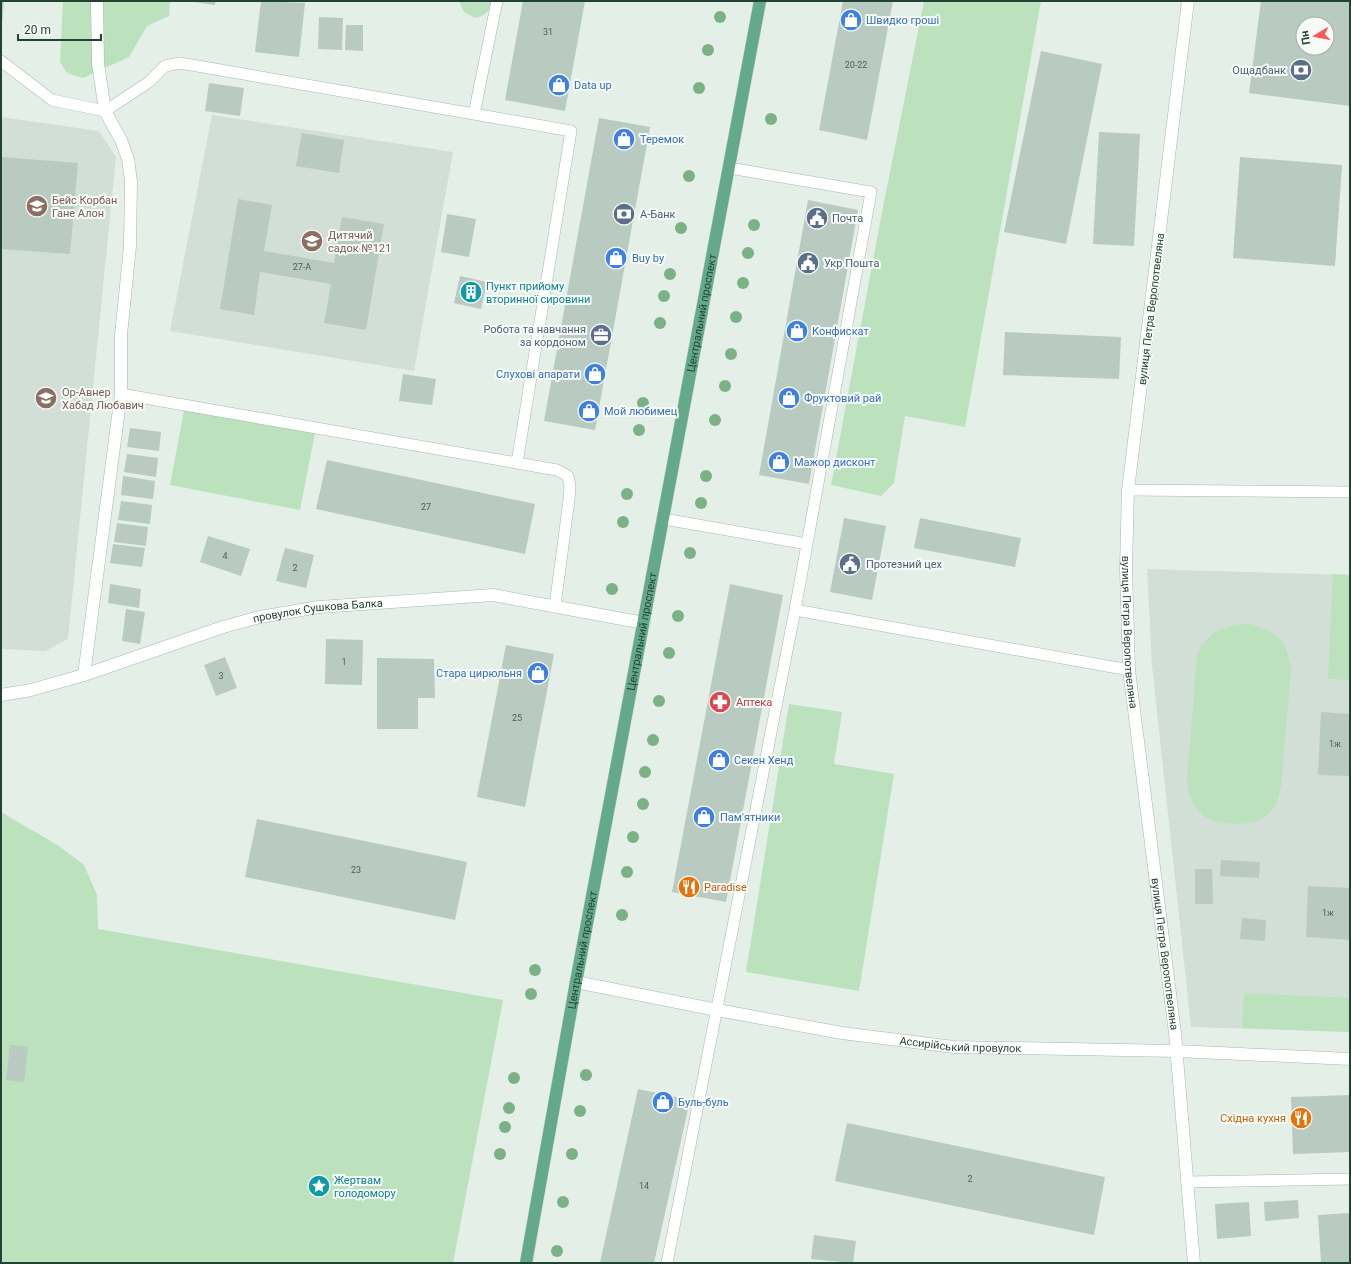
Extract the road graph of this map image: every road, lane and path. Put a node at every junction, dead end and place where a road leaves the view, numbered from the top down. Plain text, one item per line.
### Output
1 (97, 1) edge
2 (497, 1) edge
3 (760, 1) edge
4 (1188, 1) edge
5 (1, 61) edge
6 (105, 111) junction
7 (474, 114) junction
8 (729, 168) junction
9 (121, 394) junction
10 (517, 463) junction
11 (1128, 490) junction
12 (1350, 492) edge
13 (664, 519) junction
14 (807, 544) junction
15 (555, 606) junction
16 (795, 610) junction
17 (644, 623) junction
18 (1129, 670) junction
19 (84, 675) junction
20 (1, 695) edge
21 (576, 982) junction
22 (717, 1010) junction
23 (1177, 1051) junction
24 (1350, 1059) edge
25 (1350, 1179) edge
26 (1188, 1182) junction
27 (526, 1263) edge
28 (667, 1263) edge
29 (1194, 1263) edge

1 - 6 street
2 - 7 lane
3 - 8 main road, Центральний проспект
4 - 11 street, вулиця Петра Веропотвеляна
5 - 6 lane
6 - 7 lane
6 - 9 street
7 - 10 lane
8 - 13 main road, Центральний проспект
8 - 14 lane
9 - 10 lane
9 - 19 street
10 - 15 lane
11 - 12 lane
11 - 18 street, вулиця Петра Веропотвеляна
13 - 14 lane
13 - 17 main road, Центральний проспект
14 - 16 lane
15 - 17 street, провулок Сушкова Балка
15 - 19 street, провулок Сушкова Балка
16 - 18 lane
16 - 22 lane
17 - 21 main road, Центральний проспект
18 - 23 street, вулиця Петра Веропотвеляна
19 - 20 street, провулок Сушкова Балка
21 - 22 street, Ассирійський провулок
21 - 27 main road, Центральний проспект
22 - 23 street, Ассирійський провулок
22 - 28 lane
23 - 24 street, Ассирійський провулок
23 - 26 street, вулиця Петра Веропотвеляна
25 - 26 lane
26 - 29 street, вулиця Петра Веропотвеляна

